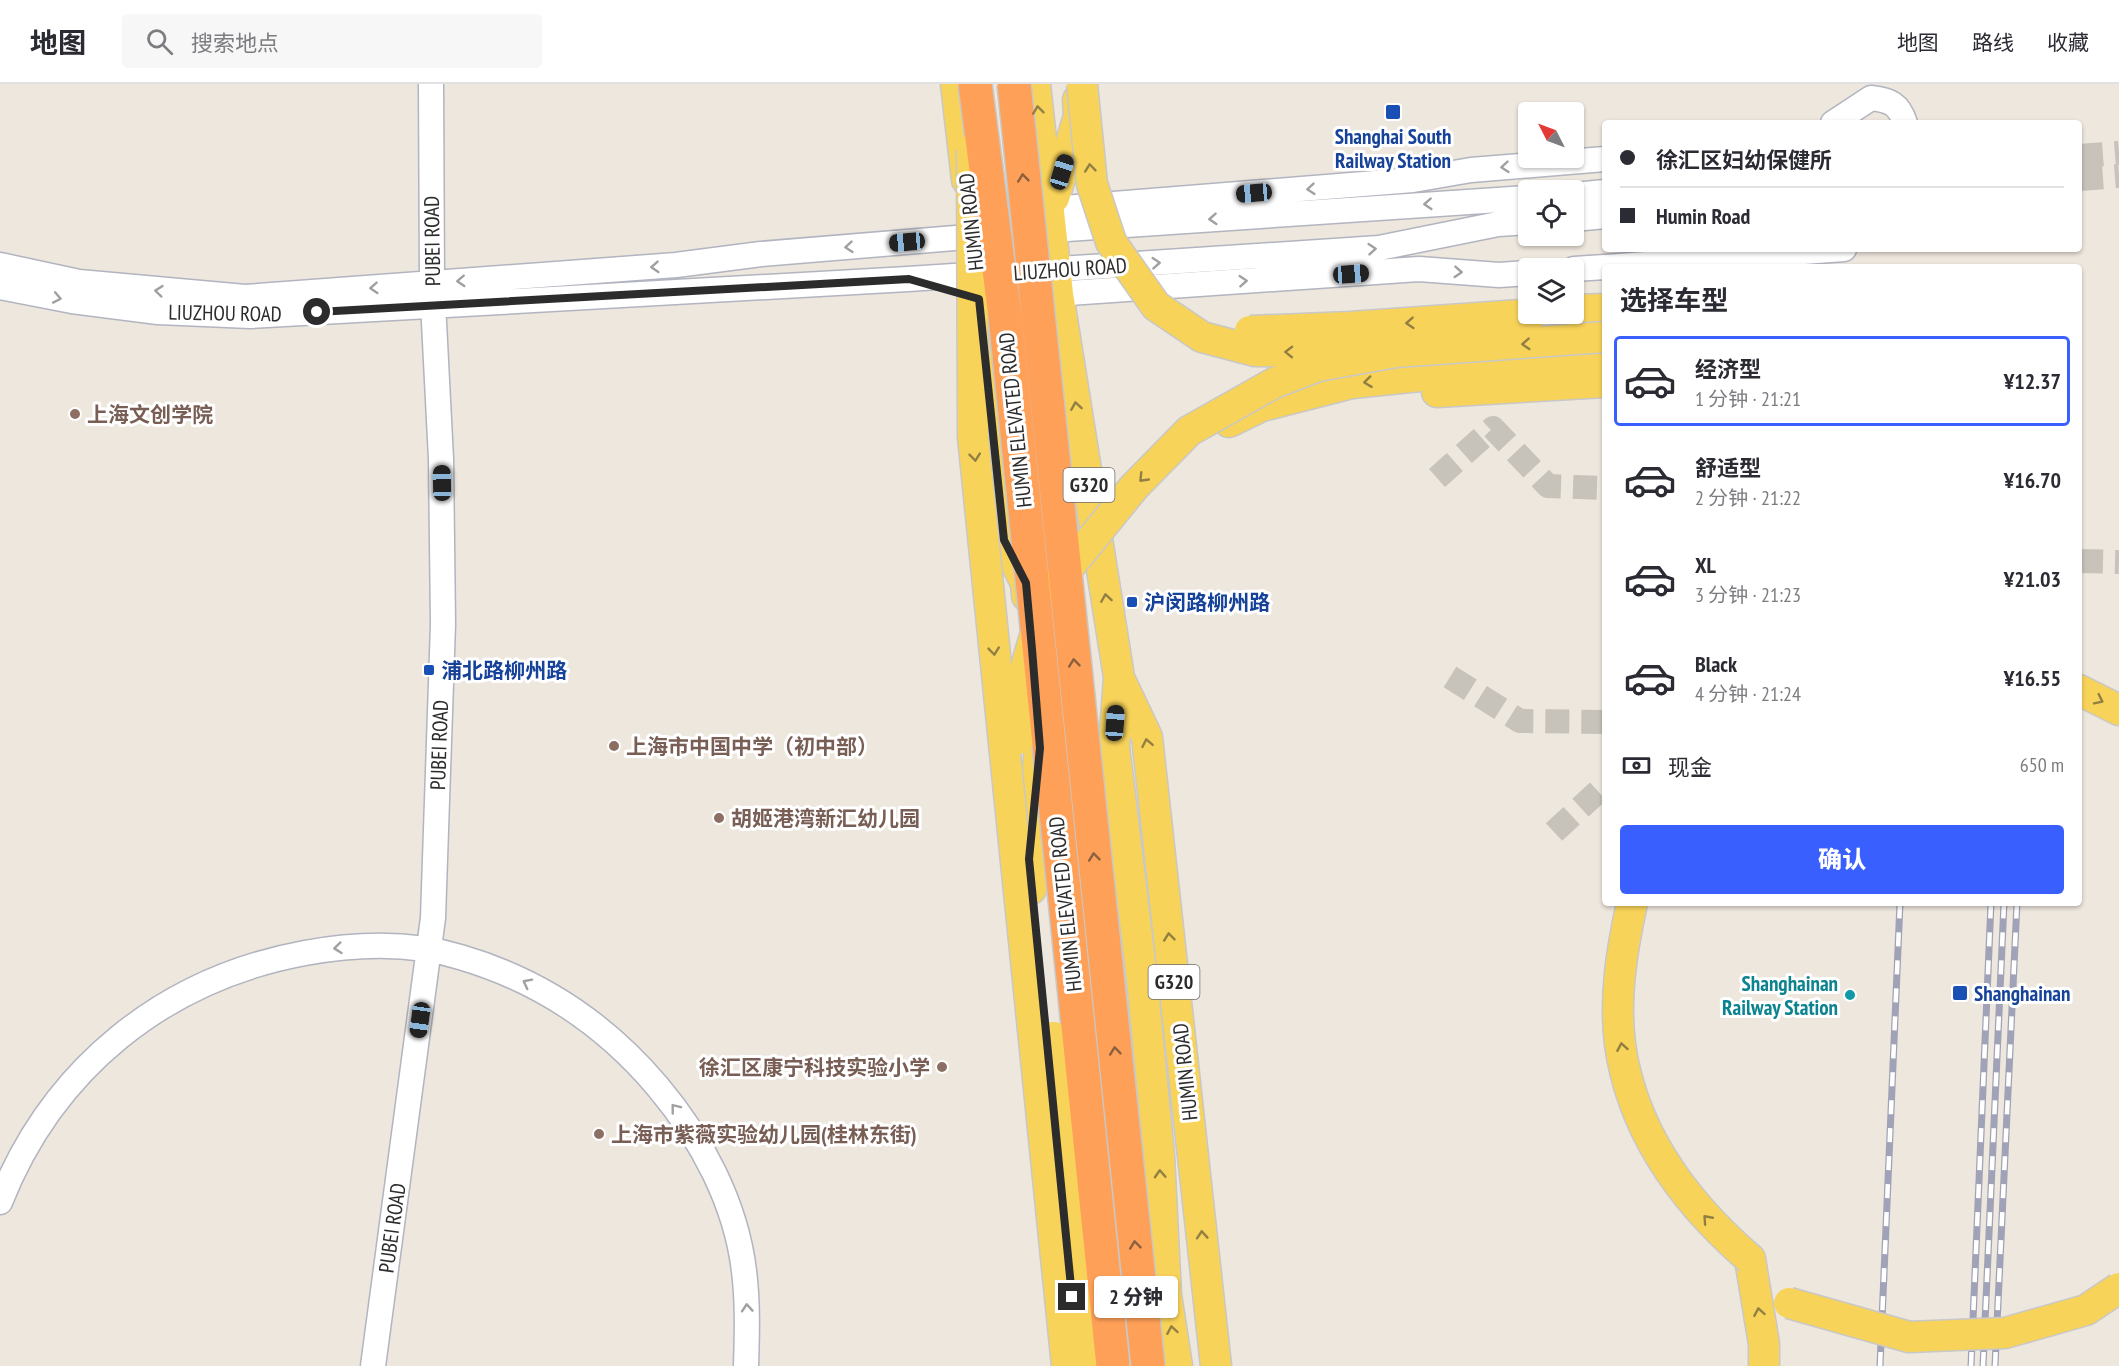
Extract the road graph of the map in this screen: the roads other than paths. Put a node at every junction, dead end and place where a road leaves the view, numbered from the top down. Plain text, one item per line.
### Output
1 (431, 84) edge
2 (956, 84) edge
3 (974, 84) edge
4 (991, 84) edge
5 (1014, 84) edge
6 (1035, 84) edge
7 (1077, 84) edge
8 (1082, 84) edge
9 (1891, 92) edge
10 (1838, 120) edge
11 (1904, 120) edge
12 (1602, 159) edge
13 (1602, 192) edge
14 (1584, 194) edge
15 (1518, 198) edge
16 (1602, 216) edge
17 (1584, 218) edge
18 (1051, 220) junction
19 (1005, 223) junction
20 (1518, 223) edge
21 (972, 226) junction
22 (1804, 252) edge
23 (1645, 264) edge
24 (0, 265) edge
25 (1602, 267) edge
26 (1584, 268) edge
27 (1518, 274) edge
28 (1136, 280) junction
29 (1057, 282) junction
30 (1010, 285) junction
31 (0, 287) edge
32 (978, 287) junction
33 (433, 294) junction
34 (1602, 309) edge
35 (1584, 310) edge
36 (1518, 315) edge
37 (1602, 338) edge
38 (1396, 352) junction
39 (1602, 357) edge
40 (1602, 382) edge
41 (1404, 393) dead end
42 (1178, 442) junction
43 (1026, 583) junction
44 (1119, 677) junction
45 (2082, 692) edge
46 (2119, 710) edge
47 (1040, 748) junction
48 (1631, 906) edge
49 (429, 951) junction
50 (0, 1202) edge
51 (2119, 1274) edge
52 (2119, 1288) edge
53 (373, 1366) edge
54 (746, 1366) edge
55 (1067, 1366) edge
56 (1079, 1366) edge
57 (1092, 1366) edge
58 (1100, 1366) edge
59 (1113, 1366) edge
60 (1148, 1366) edge
61 (1177, 1366) edge
62 (1216, 1366) edge
63 (1764, 1366) edge

1 - 33 street, PUBEI ROAD
2 - 21 main road, HUMIN ROAD
3 -> 55 main road, bridge
3 - 59 highway, HUMIN ELEVATED ROAD, bridge
4 - 19 main road
60 -> 5 highway, HUMIN ELEVATED ROAD, bridge
18 -> 6 main road
7 - 18 main road, HUMIN ROAD / G320
28 -> 8 main road, bridge
9 - 10 street
9 - 11 street
12 -> 18 street
13 - 14 street
15 -> 18 street, LIUZHOU ROAD
16 - 17 street
18 - 19 street, LIUZHOU ROAD
18 - 29 main road, HUMIN ROAD / G320
19 - 21 street, LIUZHOU ROAD
19 - 30 main road
29 -> 20 street, LIUZHOU ROAD
21 - 32 main road, HUMIN ROAD
21 -> 33 street, LIUZHOU ROAD
22 - 23 street
33 -> 24 street, LIUZHOU ROAD
25 - 26 street
29 -> 27 street
36 -> 28 main road, bridge
38 -> 28 main road, bridge
29 - 30 street, LIUZHOU ROAD
44 -> 29 main road, HUMIN ROAD / G320
30 - 32 street, LIUZHOU ROAD
30 - 43 main road
31 -> 33 street, LIUZHOU ROAD
32 - 33 street, LIUZHOU ROAD
32 - 43 main road, HUMIN ROAD
33 - 49 street, PUBEI ROAD
34 - 35 main road
37 -> 38 main road, bridge
38 - 42 main road, bridge
39 -> 42 main road
40 - 41 main road
42 -> 57 main road, bridge
43 - 47 main road, HUMIN ROAD
61 -> 44 main road, HUMIN ROAD / G320
62 -> 44 main road, HUMIN ROAD / G320
45 -> 46 main road
47 - 56 main road, HUMIN ROAD
47 - 58 main road, HUMIN ROAD
63 -> 48 main road, bridge
49 -> 50 street
49 - 53 street, PUBEI ROAD
54 -> 49 street
51 - 52 main road, bridge

